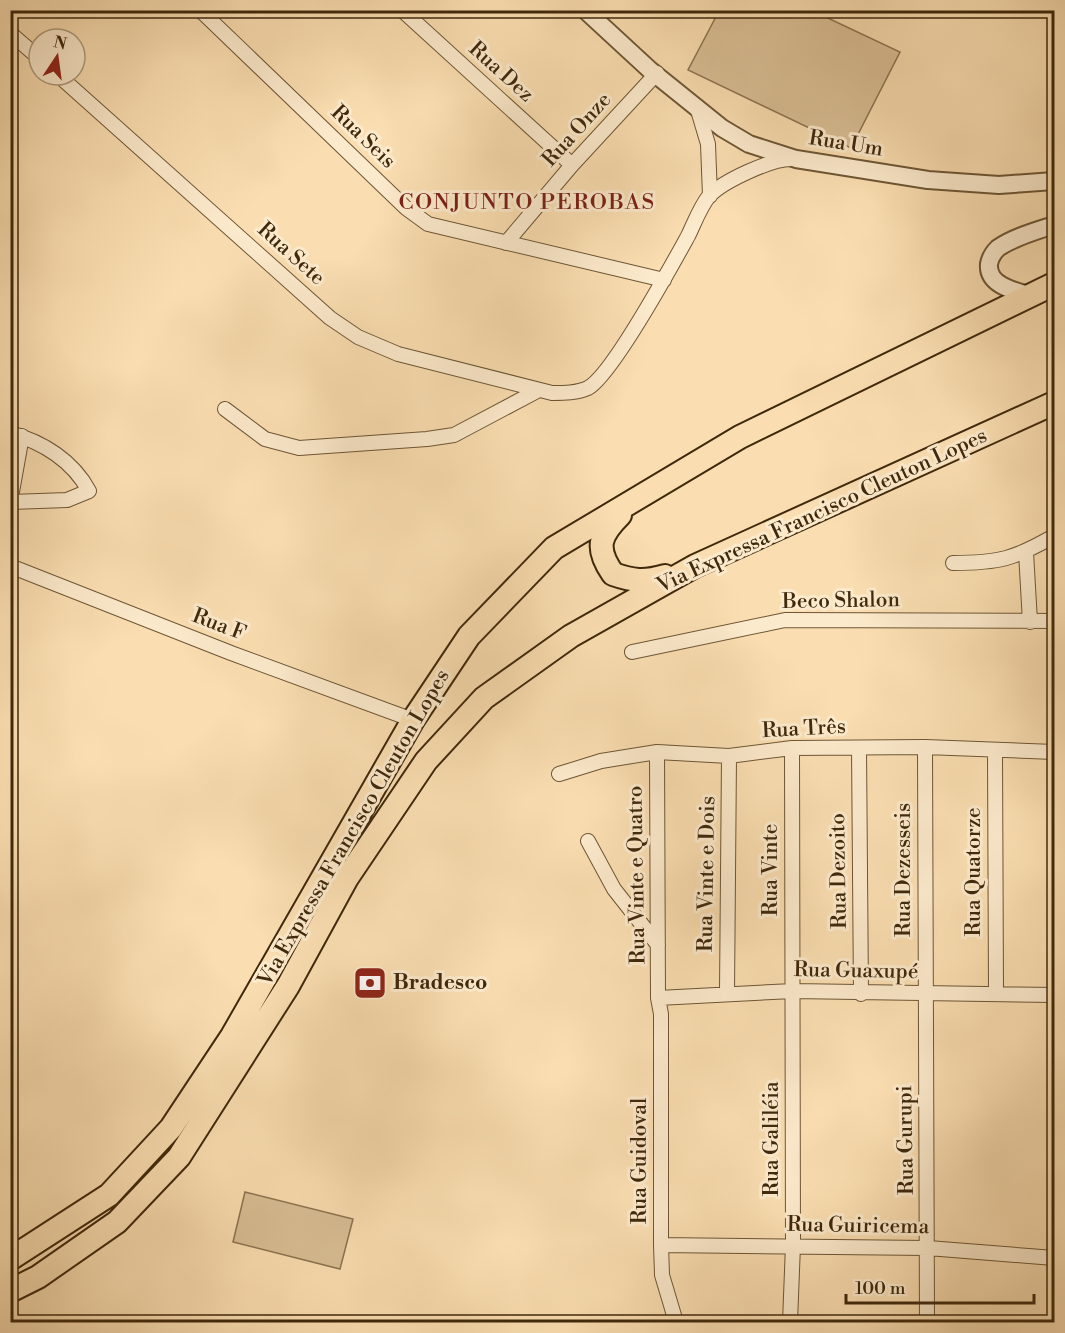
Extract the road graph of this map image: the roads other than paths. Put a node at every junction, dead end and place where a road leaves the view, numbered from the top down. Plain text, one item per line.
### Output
1 (200, 10) edge
2 (402, 10) edge
3 (585, 10) edge
4 (595, 10) edge
5 (10, 33) edge
6 (27, 48) edge
7 (657, 74) junction
8 (71, 87) edge
9 (697, 106) junction
10 (796, 159) junction
11 (572, 165) junction
12 (1054, 181) edge
13 (710, 196) junction
14 (1054, 225) edge
15 (506, 243) junction
16 (664, 280) junction
17 (1054, 284) edge
18 (1029, 295) junction
19 (537, 391) junction
20 (1054, 403) edge
21 (225, 409) dead end
22 (16, 435) edge
23 (633, 501) junction
24 (11, 503) edge
25 (1054, 536) edge
26 (1026, 552) junction
27 (953, 562) dead end
28 (10, 566) edge
29 (695, 566) junction
30 (1054, 621) edge
31 (1030, 622) junction
32 (632, 652) dead end
33 (413, 720) junction
34 (925, 747) junction
35 (792, 748) junction
36 (859, 748) junction
37 (995, 751) junction
38 (657, 752) junction
39 (1054, 752) edge
40 (729, 756) junction
41 (559, 774) dead end
42 (588, 841) dead end
43 (658, 945) junction
44 (793, 990) junction
45 (926, 992) junction
46 (727, 993) junction
47 (861, 993) junction
48 (996, 993) junction
49 (1054, 995) edge
50 (658, 998) junction
51 (661, 1245) junction
52 (793, 1245) junction
53 (928, 1248) junction
54 (1054, 1258) edge
55 (10, 1259) edge
56 (10, 1291) edge
57 (676, 1323) edge
58 (790, 1323) edge
59 (927, 1323) edge

1 - 15 street, Rua Seis
2 - 11 street, Rua Dez
3 - 7 street, Rua Um
4 - 7 street, Rua Um
5 - 6 street
7 - 9 street, Rua Um
7 - 11 street, Rua Onze
8 - 19 street, Rua Sete
9 - 10 street, Rua Um
9 - 13 street
10 - 12 street, Rua Um
10 - 13 street
11 - 15 street, Rua Onze
13 - 16 street, Rua Sete
14 - 18 street
15 - 16 street, Rua Seis
16 - 19 street, Rua Sete
17 - 18 highway, Via Expressa Francisco Cleuton Lopes
18 - 23 highway, Via Expressa Francisco Cleuton Lopes
19 - 21 street
20 - 29 highway, Via Expressa Francisco Cleuton Lopes
22 - 24 street
22 - 24 street
23 - 29 highway
23 - 33 highway, Via Expressa Francisco Cleuton Lopes
25 - 26 street
26 - 27 street
26 - 31 street
28 - 33 street, Rua F
29 - 56 highway, Via Expressa Francisco Cleuton Lopes
30 - 31 street, Beco Shalon
31 - 32 street, Beco Shalon
33 - 55 highway, Via Expressa Francisco Cleuton Lopes
34 - 36 street, Rua Três
34 - 37 street, Rua Três
34 - 45 street, Rua Dezesseis
35 - 36 street, Rua Três
35 - 40 street, Rua Três
35 - 44 street, Rua Vinte
36 - 47 street, Rua Dezoito
37 - 39 street, Rua Três
37 - 48 street, Rua Quatorze
38 - 40 street, Rua Três
38 - 41 street, Rua Três
38 - 43 street, Rua Vinte e Quatro
40 - 46 street, Rua Vinte e Dois
42 - 43 street
43 - 50 street, Rua Vinte e Quatro
44 - 46 street, Rua Guaxupé
44 - 47 street, Rua Guaxupé
44 - 52 street, Rua Galiléia
45 - 47 street, Rua Guaxupé
45 - 48 street, Rua Guaxupé
45 - 53 street, Rua Gurupi
46 - 50 street, Rua Guaxupé
48 - 49 street, Rua Guaxupé
50 - 51 street, Rua Guidoval
51 - 52 street, Rua Guiricema
51 - 57 street, Rua Guidoval
52 - 53 street, Rua Guiricema
52 - 58 street, Rua Galiléia
53 - 54 street, Rua Guiricema
53 - 59 street, Rua Gurupi

